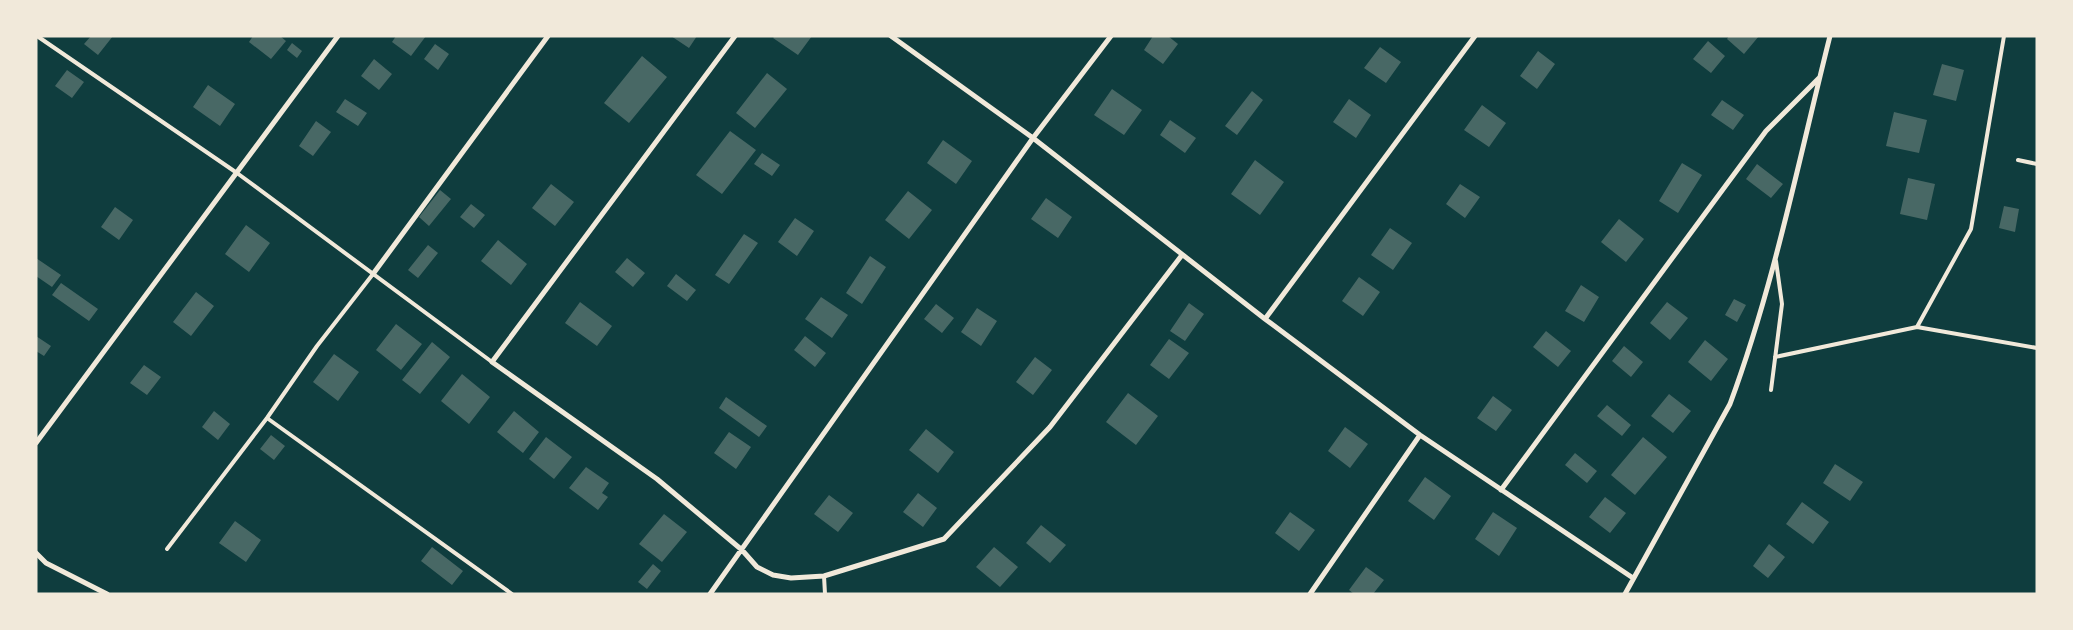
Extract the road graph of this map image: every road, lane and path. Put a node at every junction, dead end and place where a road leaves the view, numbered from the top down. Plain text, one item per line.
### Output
1 (37, 36) edge
2 (338, 36) edge
3 (548, 36) edge
4 (735, 36) edge
5 (891, 36) edge
6 (1111, 36) edge
7 (1476, 36) edge
8 (1830, 36) edge
9 (2004, 36) edge
10 (1819, 78) junction
11 (1033, 138) junction
12 (2018, 160) dead end
13 (2037, 164) edge
14 (237, 173) junction
15 (1182, 255) junction
16 (1776, 260) junction
17 (373, 274) junction
18 (1265, 319) junction
19 (1916, 327) junction
20 (2037, 348) edge
21 (1775, 357) junction
22 (492, 362) junction
23 (1771, 390) dead end
24 (267, 418) junction
25 (1420, 435) junction
26 (36, 443) edge
27 (1501, 490) junction
28 (166, 549) dead end
29 (742, 550) junction
30 (36, 553) edge
31 (824, 576) junction
32 (1633, 578) junction
33 (107, 594) edge
34 (512, 594) edge
35 (710, 594) edge
36 (825, 594) edge
37 (1310, 594) edge
38 (1625, 594) edge

1 - 14 lane
2 - 14 street
3 - 17 street
4 - 22 street
5 - 11 street
6 - 11 street
7 - 18 street
8 - 10 street
9 - 19 lane
10 - 16 street
10 - 27 street
11 - 15 street
11 - 29 street
12 - 13 lane
14 - 17 lane
14 - 26 street
15 - 18 street
15 - 31 street
16 - 21 lane
16 - 32 street
17 - 22 lane
17 - 24 lane
18 - 25 street
19 - 20 lane
19 - 21 lane
21 - 23 lane
22 - 29 street
24 - 28 lane
24 - 34 lane
25 - 27 street
25 - 37 street
27 - 32 street
29 - 31 street
29 - 35 street
30 - 33 street
31 - 36 lane
32 - 38 street

